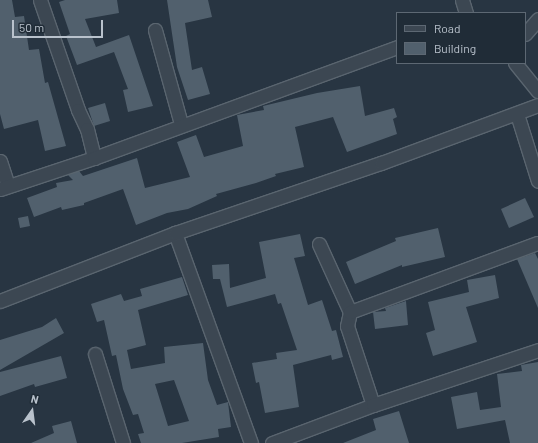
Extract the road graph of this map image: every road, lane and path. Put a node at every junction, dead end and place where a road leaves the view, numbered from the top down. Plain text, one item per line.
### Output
1 (40, 0) edge
2 (462, 0) edge
3 (466, 12) edge
4 (538, 19) edge
5 (155, 30) dead end
6 (526, 33) edge
7 (396, 47) edge
8 (516, 64) edge
9 (538, 91) edge
10 (538, 105) edge
11 (518, 114) junction
12 (181, 124) junction
13 (94, 158) junction
14 (0, 161) edge
15 (538, 181) edge
16 (4, 187) edge
17 (175, 233) junction
18 (538, 243) edge
19 (319, 244) dead end
20 (0, 301) edge
21 (350, 312) junction
22 (538, 350) edge
23 (95, 354) dead end
24 (373, 405) junction
25 (123, 443) edge
26 (251, 443) edge
27 (272, 443) edge

1 - 13 street
2 - 3 street
4 - 6 street
5 - 12 street
7 - 12 street
8 - 9 street
10 - 11 street
11 - 15 street
11 - 17 street
12 - 13 street
13 - 16 street
14 - 16 street
17 - 20 street
17 - 26 street
18 - 21 street
19 - 21 street
21 - 24 street
22 - 24 street
23 - 25 street
24 - 27 street

